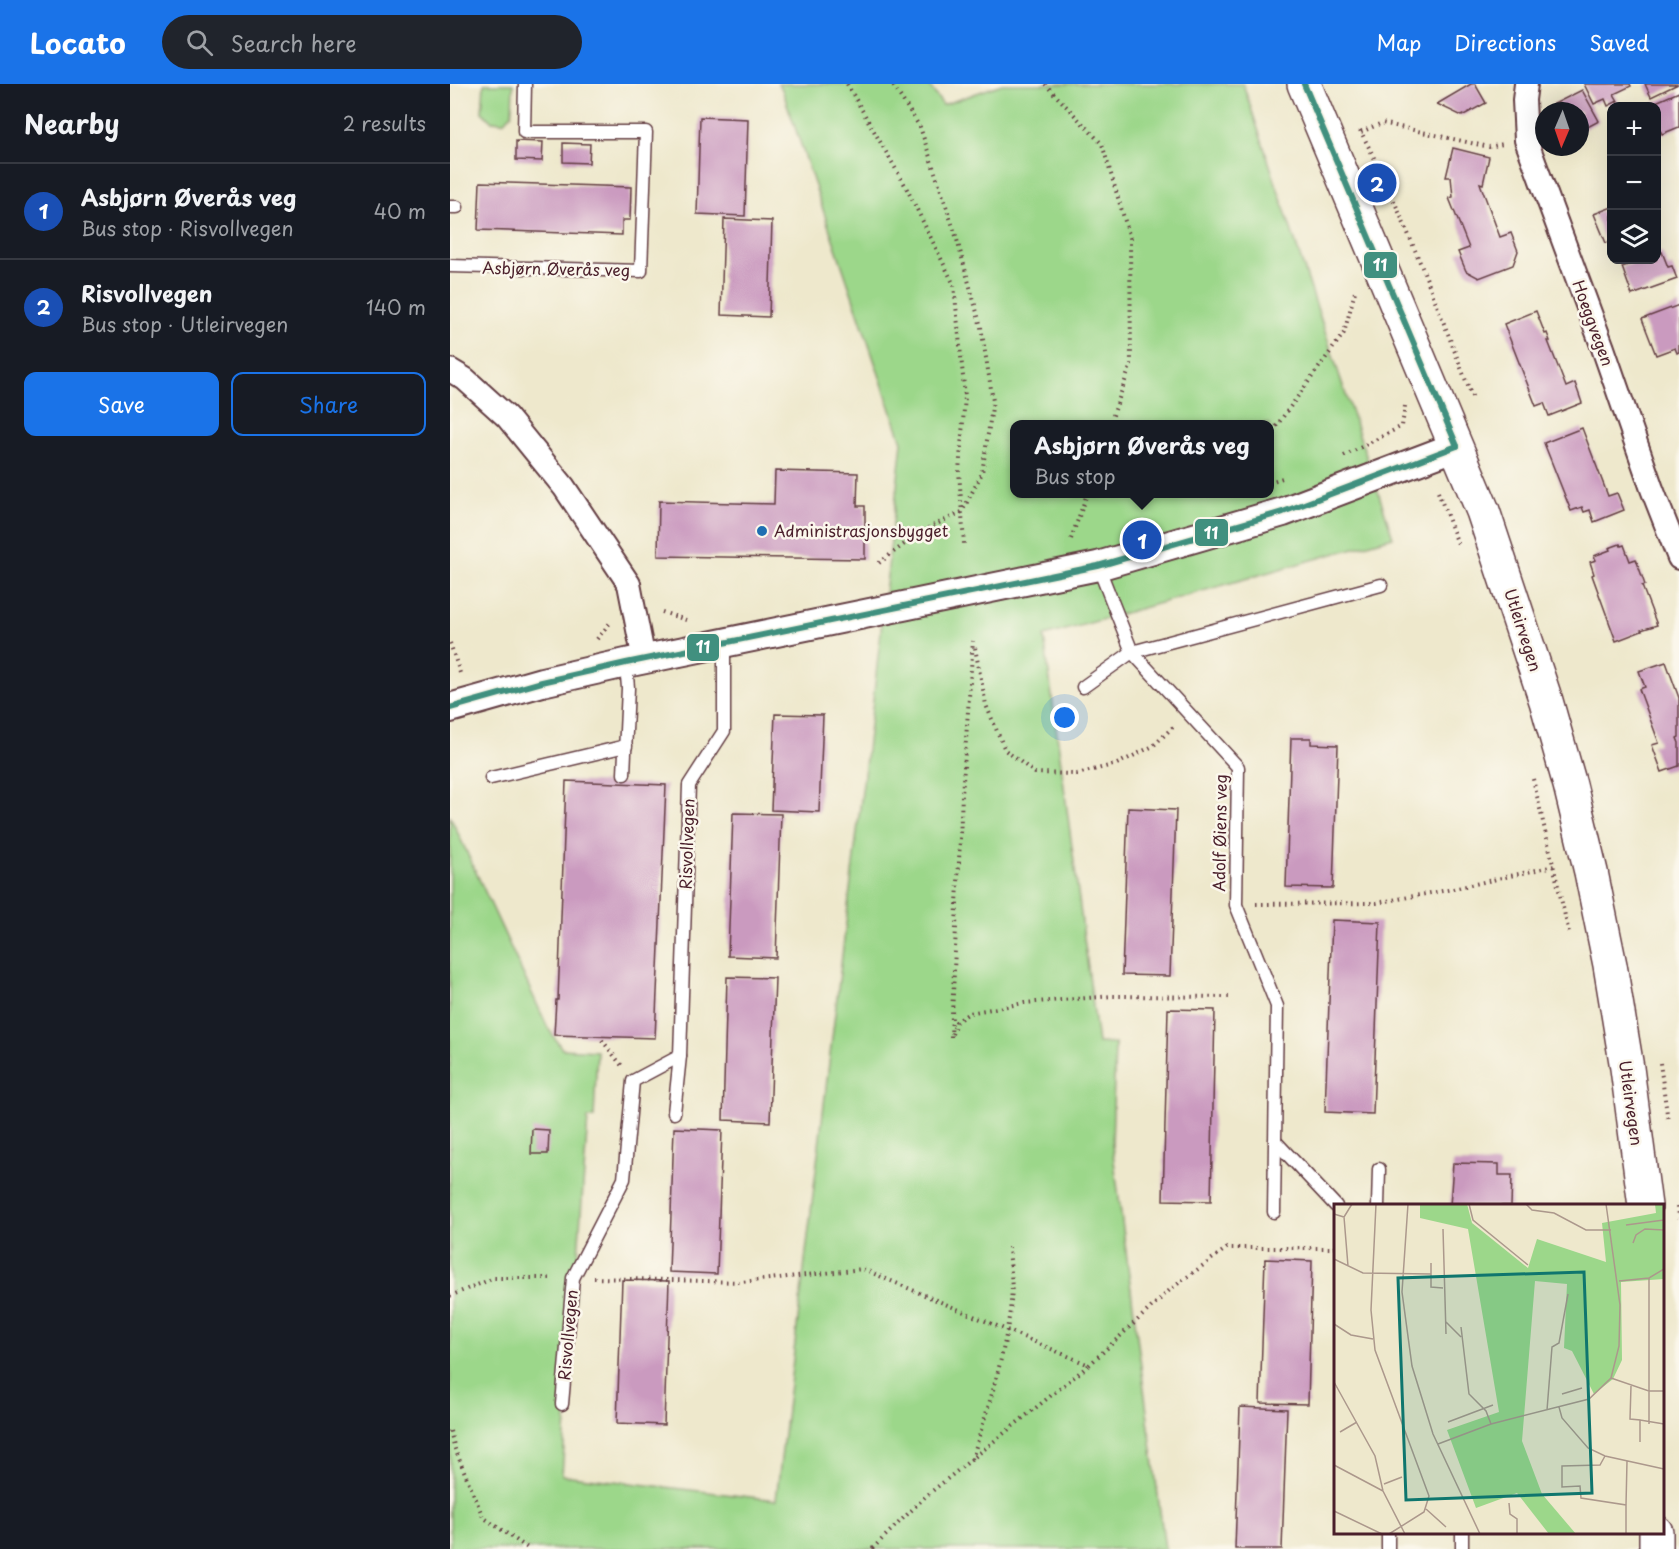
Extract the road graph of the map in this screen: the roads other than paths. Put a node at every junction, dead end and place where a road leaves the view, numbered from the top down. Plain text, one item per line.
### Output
1 (525, 84) edge
2 (1304, 84) edge
3 (1526, 84) edge
4 (450, 266) edge
5 (450, 370) edge
6 (1456, 446) junction
7 (1679, 558) edge
8 (1098, 567) junction
9 (1382, 585) dead end
10 (724, 642) junction
11 (1132, 652) junction
12 (635, 662) junction
13 (1083, 687) dead end
14 (450, 708) edge
15 (626, 746) junction
16 (624, 774) dead end
17 (491, 778) dead end
18 (680, 1056) junction
19 (674, 1113) dead end
20 (1275, 1141) junction
21 (1379, 1169) dead end
22 (1334, 1204) edge
23 (1377, 1204) edge
24 (1645, 1204) edge
25 (1274, 1212) dead end
26 (562, 1404) dead end

1 - 4 lane, Asbjørn Øverås veg
2 - 6 main road, Utleirvegen
3 - 7 street, Hoeggvegen
5 - 12 street
6 - 8 street
6 - 24 main road, Utleirvegen
8 - 10 street
8 - 11 lane, Adolf Øiens veg
9 - 11 lane
10 - 12 street
10 - 18 lane, Risvollvegen
11 - 13 lane
11 - 20 lane, Adolf Øiens veg
12 - 14 street
12 - 15 lane
15 - 16 lane
15 - 17 lane
18 - 19 lane, Risvollvegen
18 - 26 lane, Risvollvegen
20 - 22 lane
20 - 25 lane, Adolf Øiens veg
21 - 23 lane

